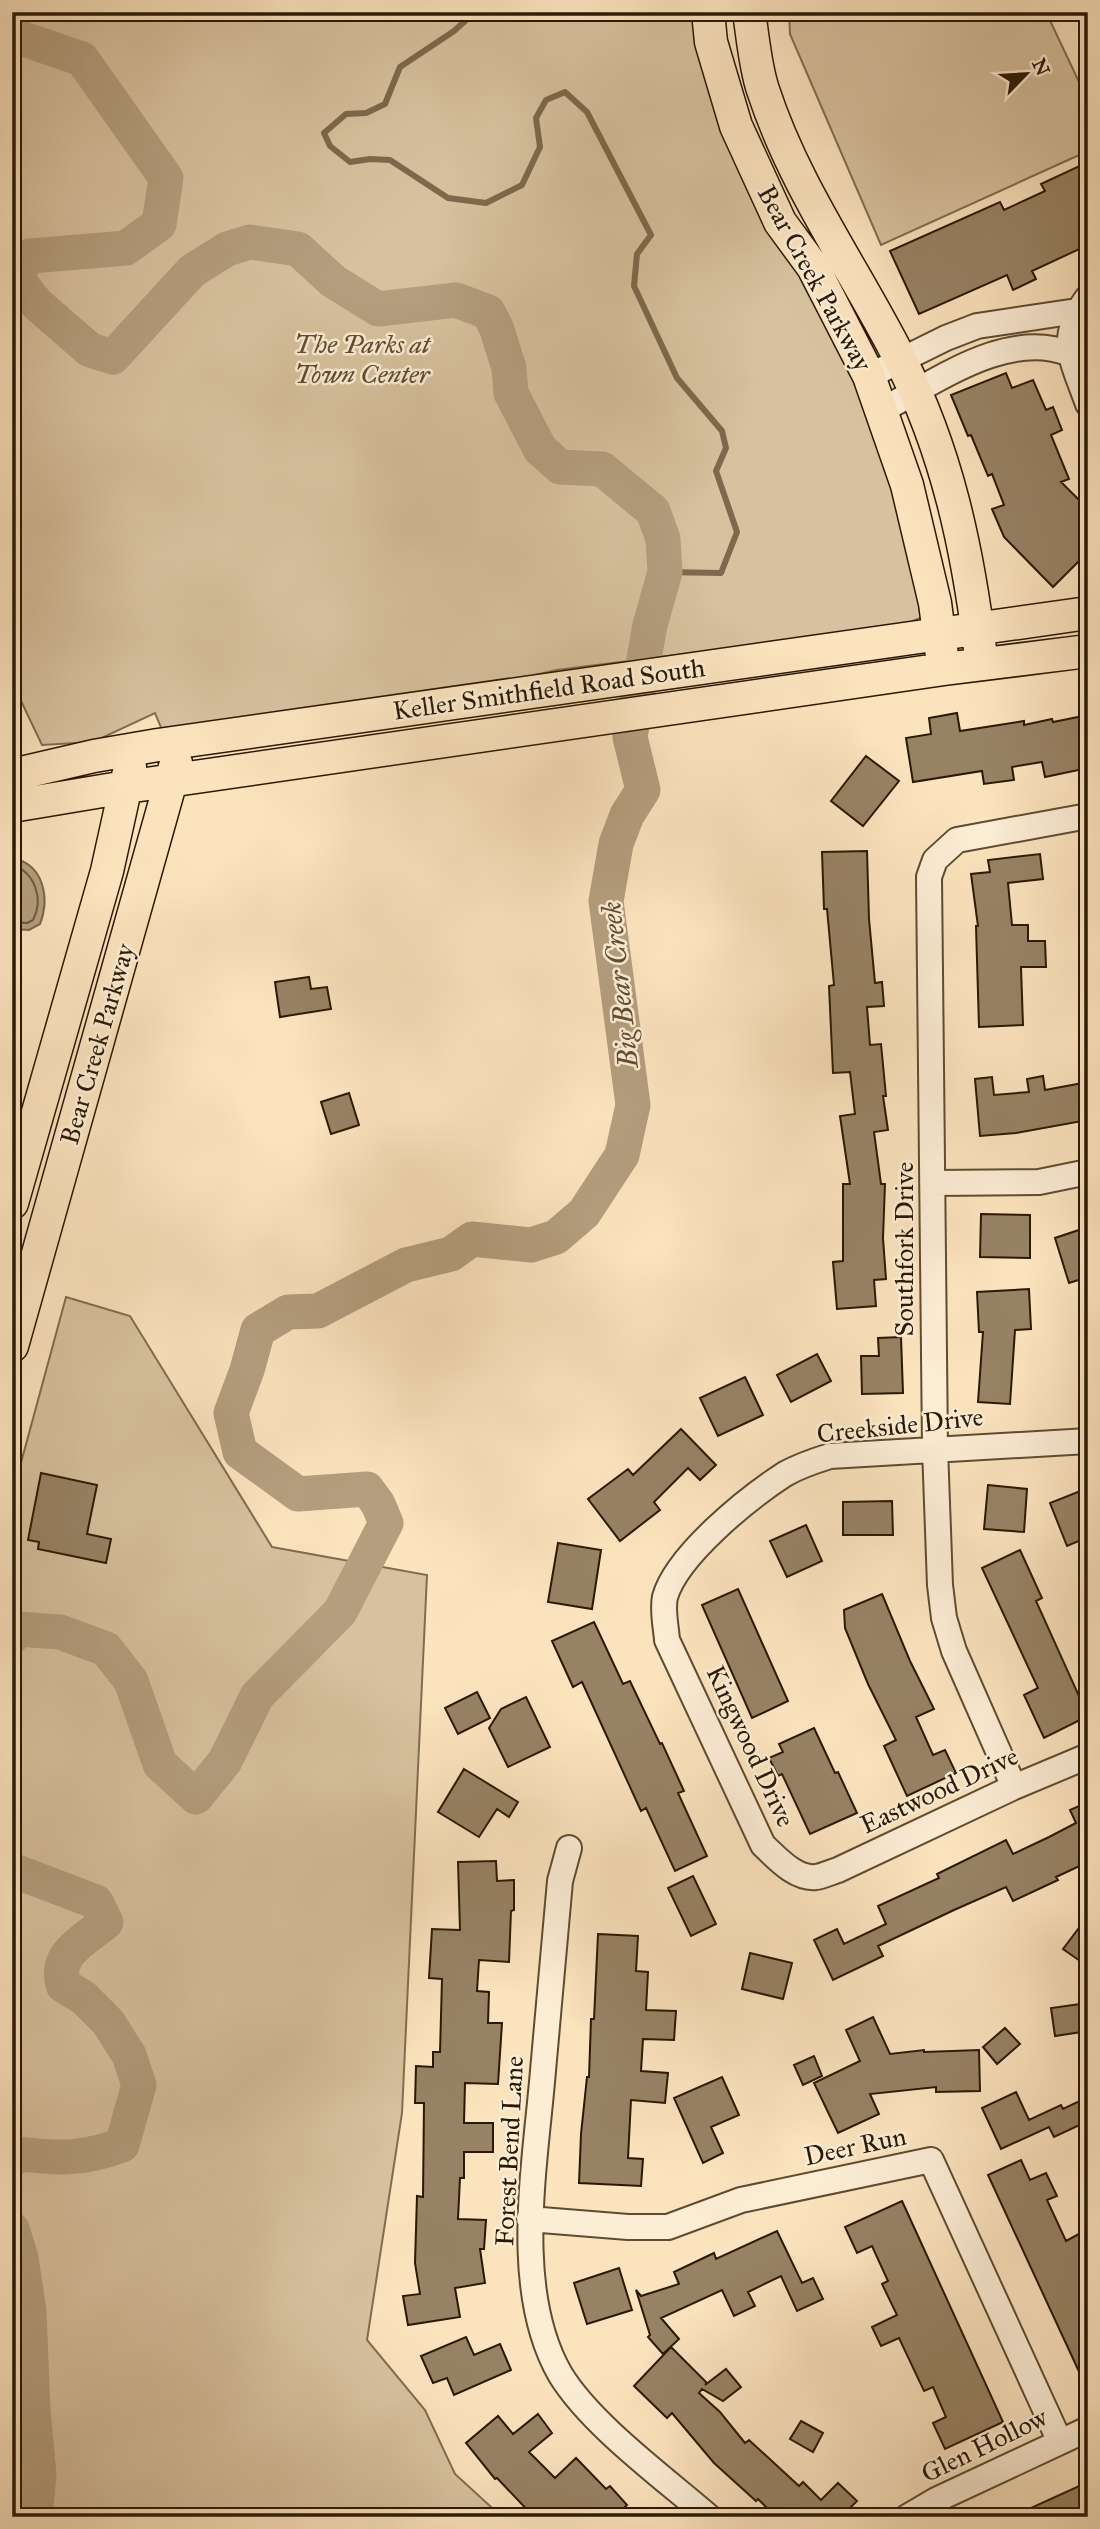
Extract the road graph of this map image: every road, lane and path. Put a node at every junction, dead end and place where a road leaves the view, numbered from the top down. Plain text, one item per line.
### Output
1 (708, 12) edge
2 (749, 12) edge
3 (1082, 304) edge
4 (1070, 354) junction
5 (900, 360) junction
6 (869, 376) junction
7 (915, 393) junction
8 (1088, 404) edge
9 (880, 411) junction
10 (1088, 613) edge
11 (978, 629) junction
12 (940, 635) junction
13 (1088, 651) edge
14 (982, 664) junction
15 (944, 669) junction
16 (183, 741) junction
17 (134, 749) junction
18 (12, 775) edge
19 (172, 780) junction
20 (126, 787) junction
21 (12, 806) edge
22 (1088, 816) edge
23 (58, 1043) junction
24 (95, 1052) junction
25 (1088, 1172) edge
26 (934, 1183) junction
27 (12, 1203) edge
28 (26, 1246) edge
29 (12, 1346) edge
30 (1088, 1441) edge
31 (935, 1448) junction
32 (664, 1614) joint
33 (1088, 1756) edge
34 (1014, 1787) junction
35 (569, 1848) dead end
36 (816, 1877) joint
37 (529, 2219) junction
38 (1088, 2429) edge
39 (1060, 2442) junction
40 (709, 2517) edge
41 (908, 2517) edge

1 - 6 main road, Bear Creek Parkway
2 - 5 main road, Bear Creek Parkway
3 - 4 street
3 - 5 street
4 - 7 street
4 - 8 street
5 - 6 street
5 - 7 main road, Bear Creek Parkway
6 - 9 main road, Bear Creek Parkway
7 - 9 street
7 - 11 main road, Bear Creek Parkway
9 - 12 main road, Bear Creek Parkway
10 - 11 main road, Keller Smithfield Road South
11 - 12 main road, Keller Smithfield Road South
11 - 14 main road, Bear Creek Parkway
12 - 15 main road, Bear Creek Parkway
12 - 16 main road, Keller Smithfield Road South
13 - 14 main road, Keller Smithfield Road South
14 - 15 main road, Keller Smithfield Road South
15 - 19 main road, Keller Smithfield Road South
16 - 17 main road, Keller Smithfield Road South
16 - 19 main road, Bear Creek Parkway
17 - 18 main road, Keller Smithfield Road South
17 - 20 main road, Bear Creek Parkway
19 - 20 main road, Keller Smithfield Road South
19 - 24 main road, Bear Creek Parkway
20 - 21 main road, Keller Smithfield Road South
20 - 23 main road, Bear Creek Parkway
22 - 26 street, Southfork Drive
23 - 24 main road
23 - 27 main road, Bear Creek Parkway
24 - 28 main road, Bear Creek Parkway
25 - 26 street
26 - 31 street, Southfork Drive
28 - 29 main road, Bear Creek Parkway
30 - 31 street, Creekside Drive
31 - 32 street, Creekside Drive
31 - 34 street, Southfork Drive
32 - 36 street, Kingwood Drive
33 - 34 street, Eastwood Drive
34 - 36 street, Eastwood Drive
35 - 37 street, Forest Bend Lane
37 - 39 street, Deer Run
37 - 40 street, Forest Bend Lane
38 - 39 street, Glen Hollow
39 - 41 street, Glen Hollow

